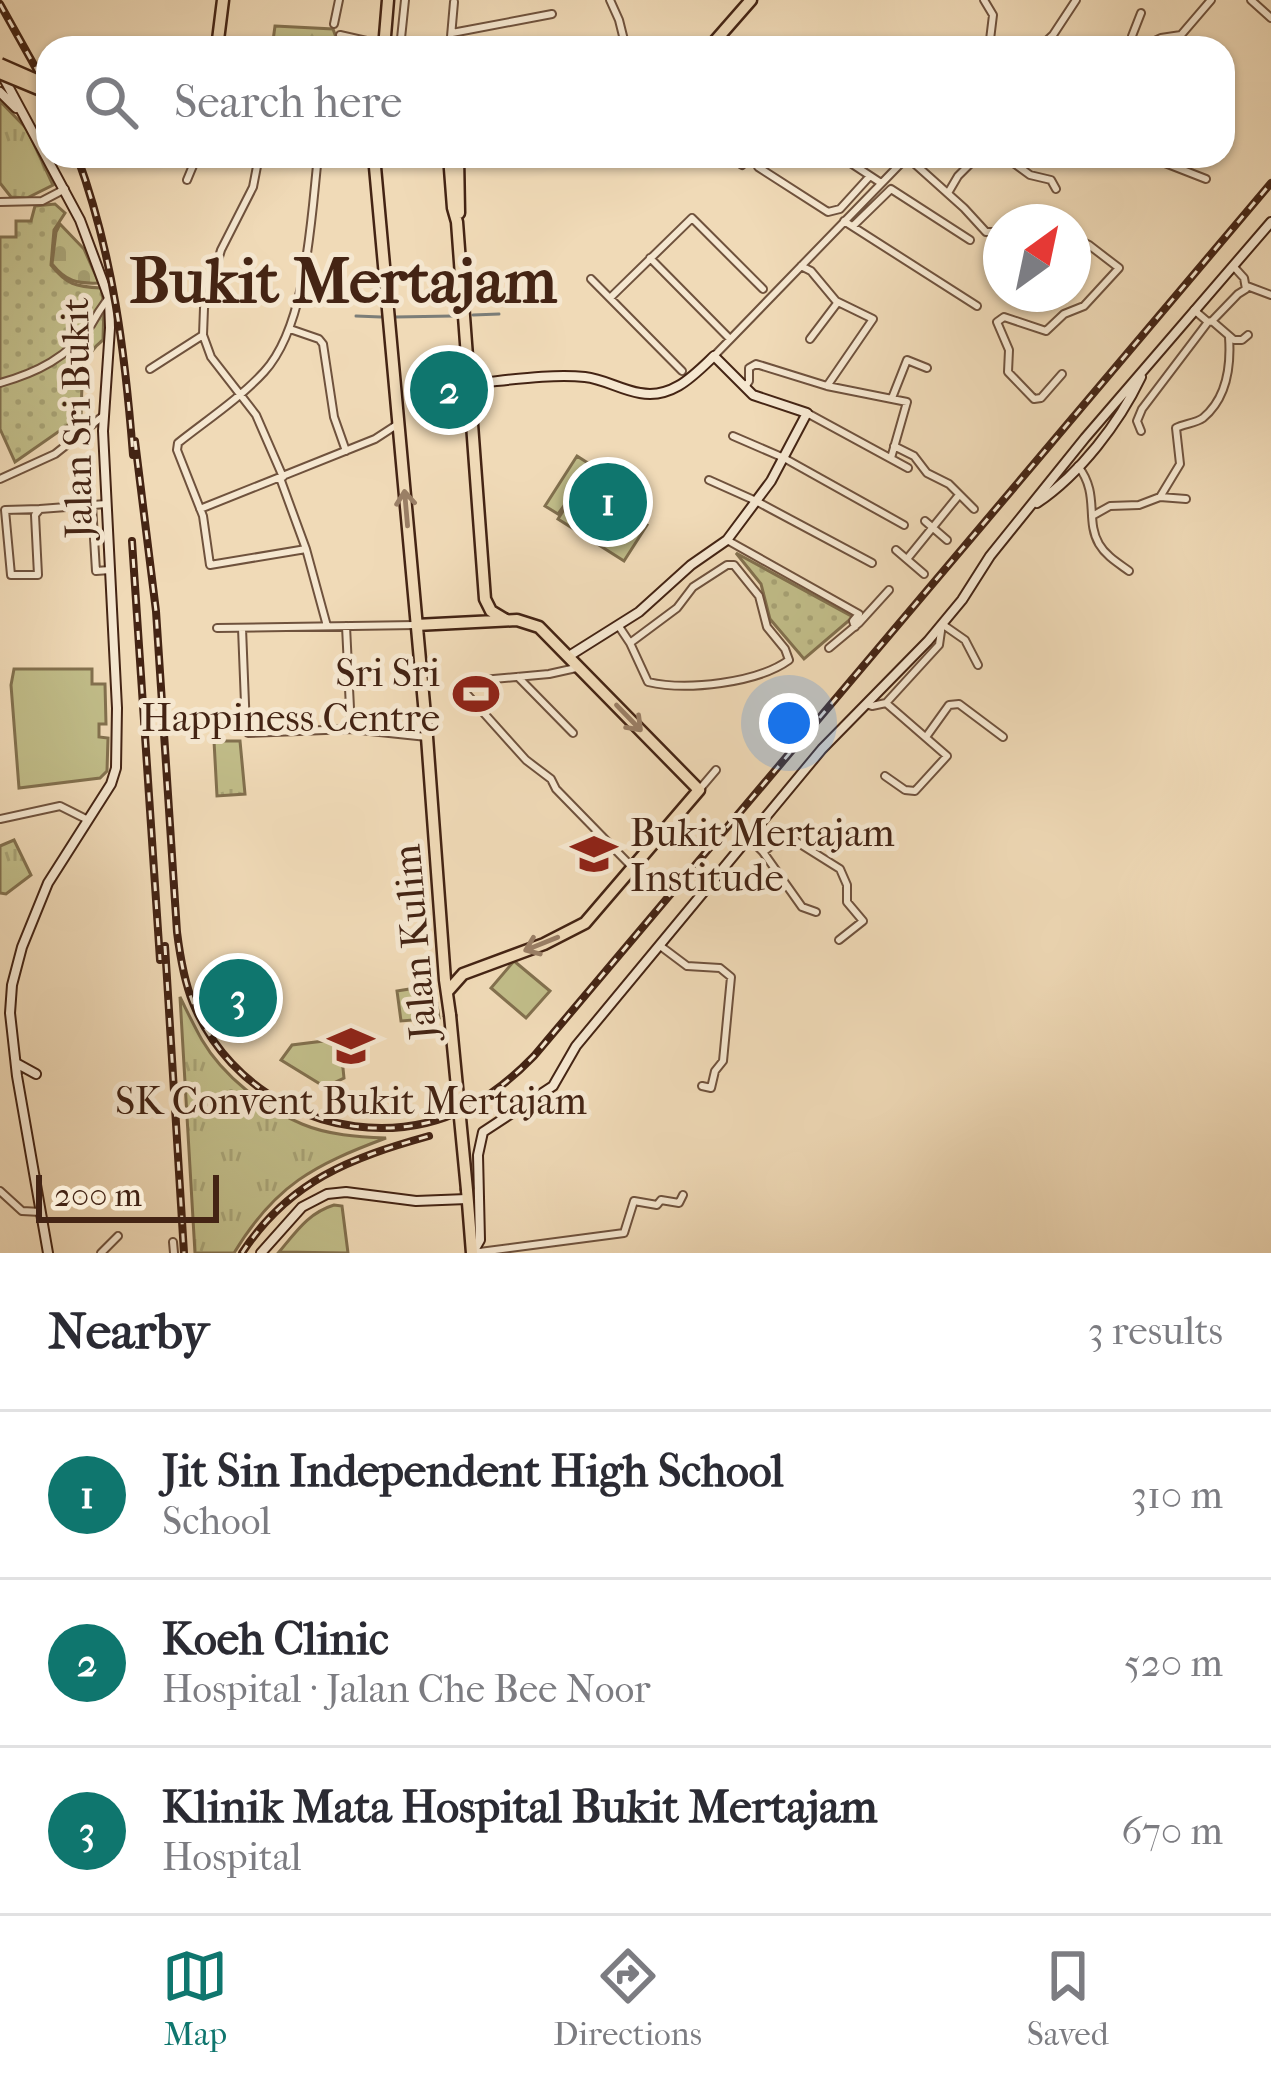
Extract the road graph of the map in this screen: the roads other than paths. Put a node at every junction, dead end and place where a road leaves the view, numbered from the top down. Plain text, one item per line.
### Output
1 (223, 0) edge
2 (339, 0) edge
3 (388, 0) edge
4 (405, 0) edge
5 (610, 0) edge
6 (751, 0) edge
7 (985, 0) edge
8 (1251, 0) edge
9 (1074, 1) edge
10 (1210, 1) edge
11 (454, 2) edge
12 (1141, 13) dead end
13 (553, 14) dead end
14 (1271, 18) edge
15 (334, 24) dead end
16 (452, 33) junction
17 (340, 35) dead end
18 (218, 36) edge
19 (344, 36) edge
20 (385, 36) edge
21 (401, 36) edge
22 (452, 36) edge
23 (623, 36) edge
24 (720, 36) edge
25 (990, 36) edge
26 (1052, 36) edge
27 (1132, 36) edge
28 (1172, 36) edge
29 (1, 74) edge
30 (36, 85) edge
31 (0, 92) edge
32 (26, 117) junction
33 (36, 135) edge
34 (54, 168) edge
35 (192, 168) edge
36 (257, 168) edge
37 (316, 168) edge
38 (375, 168) edge
39 (455, 168) edge
40 (760, 168) edge
41 (858, 168) edge
42 (895, 168) edge
43 (919, 168) edge
44 (966, 168) edge
45 (1020, 168) edge
46 (1180, 168) edge
47 (870, 176) junction
48 (1206, 178) dead end
49 (187, 181) dead end
50 (881, 183) junction
51 (65, 189) junction
52 (1056, 189) dead end
53 (948, 194) junction
54 (0, 202) edge
55 (844, 220) junction
56 (1271, 222) edge
57 (853, 226) junction
58 (983, 229) edge
59 (970, 240) dead end
60 (1091, 246) edge
61 (650, 258) junction
62 (801, 266) junction
63 (1233, 266) junction
64 (591, 279) dead end
65 (1247, 286) junction
66 (763, 289) dead end
67 (1271, 295) edge
68 (109, 298) junction
69 (610, 298) junction
70 (1091, 300) edge
71 (838, 302) junction
72 (977, 306) dead end
73 (1194, 310) junction
74 (1071, 312) edge
75 (1210, 321) junction
76 (290, 329) junction
77 (1248, 334) dead end
78 (203, 335) junction
79 (1229, 337) junction
80 (730, 339) junction
81 (809, 339) dead end
82 (714, 356) junction
83 (1145, 367) junction
84 (927, 368) dead end
85 (150, 369) dead end
86 (682, 370) dead end
87 (1062, 374) dead end
88 (0, 383) edge
89 (469, 384) junction
90 (827, 386) junction
91 (745, 387) junction
92 (241, 394) junction
93 (892, 398) junction
94 (807, 413) junction
95 (104, 416) junction
96 (398, 421) junction
97 (1141, 431) dead end
98 (733, 436) dead end
99 (375, 439) junction
100 (894, 446) junction
101 (400, 450) junction
102 (346, 451) junction
103 (784, 458) junction
104 (891, 458) junction
105 (1078, 466) junction
106 (908, 468) dead end
107 (281, 477) junction
108 (0, 478) edge
109 (709, 480) dead end
110 (959, 495) junction
111 (1160, 496) junction
112 (1186, 499) dead end
113 (756, 501) junction
114 (106, 504) junction
115 (92, 505) junction
116 (200, 509) junction
117 (974, 509) dead end
118 (1026, 511) junction
119 (38, 512) junction
120 (1094, 515) junction
121 (925, 521) dead end
122 (904, 525) dead end
123 (933, 528) junction
124 (727, 540) junction
125 (947, 540) dead end
126 (306, 549) junction
127 (896, 550) dead end
128 (907, 559) junction
129 (872, 563) dead end
130 (110, 570) junction
131 (1129, 571) dead end
132 (924, 574) dead end
133 (680, 577) junction
134 (693, 587) junction
135 (890, 590) dead end
136 (485, 599) junction
137 (509, 621) junction
138 (458, 623) junction
139 (942, 624) junction
140 (416, 625) junction
141 (618, 625) junction
142 (327, 626) junction
143 (346, 626) junction
144 (855, 627) junction
145 (217, 628) dead end
146 (242, 628) junction
147 (630, 643) junction
148 (830, 648) dead end
149 (569, 656) junction
150 (978, 665) dead end
151 (579, 667) junction
152 (518, 677) junction
153 (866, 704) junction
154 (886, 704) junction
155 (351, 729) junction
156 (573, 733) dead end
157 (1003, 736) dead end
158 (427, 737) junction
159 (926, 738) junction
160 (716, 770) dead end
161 (885, 776) dead end
162 (699, 790) junction
163 (0, 819) edge
164 (88, 820) junction
165 (748, 837) junction
166 (763, 852) junction
167 (634, 868) junction
168 (816, 912) dead end
169 (839, 940) dead end
170 (659, 945) junction
171 (444, 955) junction
172 (464, 974) junction
173 (447, 992) junction
174 (15, 1062) junction
175 (36, 1074) dead end
176 (702, 1085) dead end
177 (0, 1191) edge
178 (467, 1195) junction
179 (683, 1195) dead end
180 (41, 1212) junction
181 (118, 1236) dead end
182 (173, 1243) dead end
183 (48, 1253) edge
184 (101, 1253) edge
185 (174, 1253) edge
186 (261, 1253) edge
187 (478, 1253) edge

1 - 18 main road
2 - 15 street
3 - 20 main road
4 - 21 street
5 - 23 street
6 - 24 main road
7 - 25 street
8 - 14 street
9 - 26 street
10 - 28 street
11 - 16 street
12 - 27 street
13 - 16 street
16 - 22 street
17 - 19 street
29 - 30 main road, bridge
29 - 32 street, Jalan Sri Bukit
31 - 32 street
32 - 33 street, Jalan Sri Bukit
34 - 51 street, Jalan Sri Bukit
35 - 49 street
36 - 78 street
37 - 76 street
38 - 96 main road, Jalan Kulim
39 - 89 main road
40 - 47 street
41 - 47 street
42 - 50 street
43 - 53 street
44 - 53 street
45 - 52 street
46 - 48 street
47 - 50 street
50 - 55 street
51 - 54 street
51 - 68 street, Jalan Sri Bukit
53 - 58 street
55 - 57 street
55 - 62 street
56 - 63 street
57 - 59 street
57 - 72 street
60 - 70 street
61 - 66 street
61 - 69 street
61 - 80 street
62 - 71 street
62 - 80 street
63 - 65 street
63 - 73 street
64 - 69 street
65 - 67 street
65 - 75 street
68 - 88 street
68 - 95 street, Jalan Sri Bukit
69 - 86 street
71 - 81 street
71 - 90 street
73 - 75 street
73 - 83 street
74 - 87 street
75 - 79 street
75 - 97 street
76 - 92 street
76 - 102 street
77 - 79 street
78 - 85 street
78 - 92 street
79 - 111 street
80 - 82 street
82 - 89 street
82 - 91 street
83 - 105 street
83 - 118 street
84 - 93 street
89 - 136 main road
90 - 91 street
90 - 93 street
91 - 94 street
92 - 107 street
92 - 116 street
93 - 100 street
94 - 103 street
94 - 104 street
95 - 108 street
95 - 114 street, Jalan Sri Bukit
96 - 99 street
96 - 101 main road, Jalan Kulim
98 - 103 street
99 - 101 street
99 - 102 street
100 - 104 street
100 - 110 street
140 -> 101 main road, Jalan Kulim
102 - 107 street
103 - 113 street
103 - 122 street
104 - 106 street
105 - 118 street
105 - 120 street
107 - 116 street
107 - 126 street
109 - 113 street
110 - 117 street
110 - 123 street
111 - 112 street
111 - 120 street
113 - 124 street
113 - 129 street
114 - 115 street
114 - 130 street, Jalan Sri Bukit
115 - 119 street
115 - 130 street, Jalan Sri Bukit
116 - 126 street
118 - 139 street
119 - 119 street
120 - 131 street
121 - 123 street
123 - 125 street
123 - 128 street
124 - 133 street
124 - 144 street
126 - 142 street
127 - 128 street
128 - 132 street
130 - 164 street, Jalan Sri Bukit
133 - 134 street
133 - 141 street
134 - 147 street
134 - 147 street
135 - 144 street
136 - 137 main road
136 - 138 main road
137 - 138 main road
137 - 149 main road
138 - 140 main road
139 - 150 street
139 - 153 street
139 - 154 street
140 - 143 street
140 - 158 main road, Jalan Kulim
141 - 147 street
141 - 149 street
142 - 143 street
142 - 146 street
143 - 155 street
144 - 148 street
145 - 146 street
146 - 155 street
149 - 151 main road
151 - 152 street
151 -> 162 main road
152 - 156 street
152 - 167 street
153 - 154 street
153 - 165 street
154 - 159 street
155 - 158 street
157 - 159 street
158 - 171 main road, Jalan Kulim
159 - 161 street
160 - 162 street
162 - 167 main road
163 - 164 street
164 - 174 street, Jalan Sri Bukit
165 - 166 street
165 - 170 street
166 - 168 street
166 - 169 street
167 -> 172 main road
170 - 176 street
170 - 187 street
171 - 172 main road
171 - 173 main road, Jalan Kulim
172 - 173 main road
173 - 178 main road, Jalan Kulim, bridge
174 - 175 street
174 - 180 street, Jalan Sri Bukit
177 - 180 street
178 - 186 street
178 - 187 main road, Jalan Kulim
179 - 187 street
180 - 183 street, Jalan Sri Bukit
181 - 184 street
182 - 185 street

